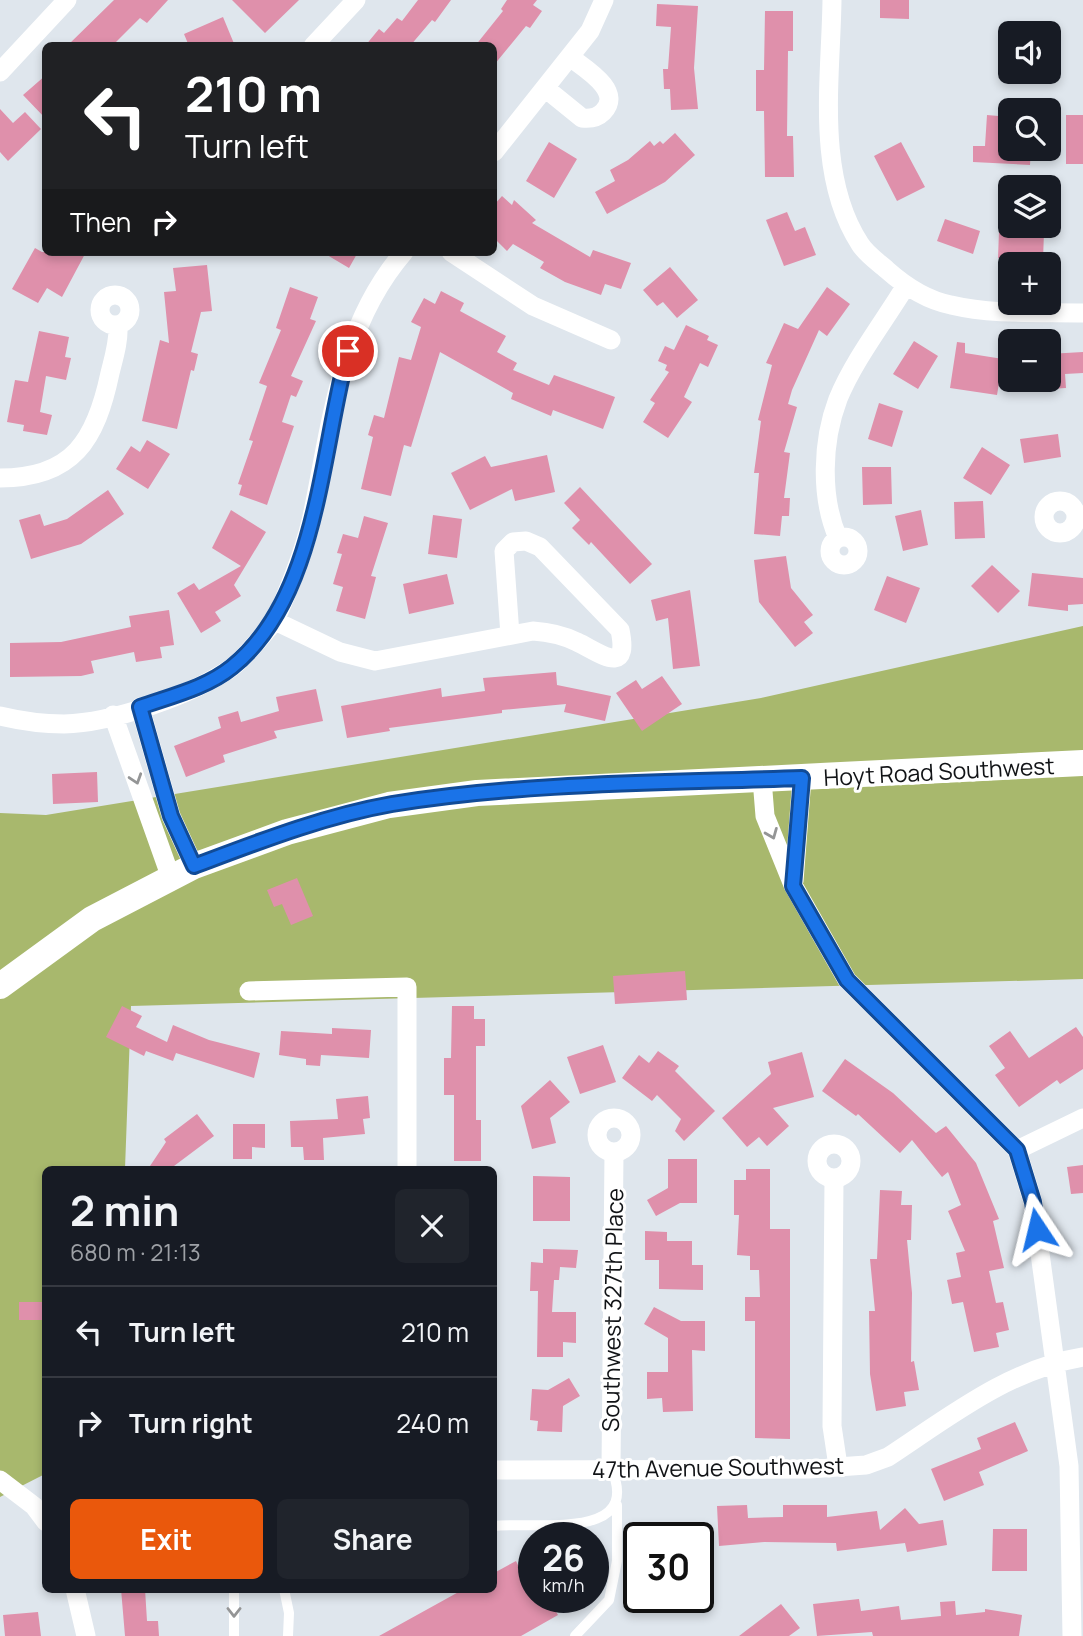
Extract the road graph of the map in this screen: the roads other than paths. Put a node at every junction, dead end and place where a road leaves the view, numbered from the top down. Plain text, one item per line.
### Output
1 (66, 0) edge
2 (356, 0) edge
3 (604, 0) edge
4 (832, 0) edge
5 (317, 42) edge
6 (570, 57) junction
7 (0, 72) edge
8 (545, 88) junction
9 (497, 148) edge
10 (401, 256) edge
11 (458, 256) edge
12 (905, 287) junction
13 (1083, 313) edge
14 (118, 325) dead end
15 (611, 340) dead end
16 (0, 478) edge
17 (838, 538) dead end
18 (275, 621) junction
19 (510, 635) junction
20 (140, 707) junction
21 (113, 715) junction
22 (0, 716) edge
23 (1083, 763) edge
24 (802, 778) junction
25 (762, 779) junction
26 (194, 866) junction
27 (170, 878) junction
28 (793, 886) junction
29 (0, 986) edge
30 (249, 990) dead end
31 (1083, 1118) edge
32 (1017, 1150) junction
33 (614, 1152) dead end
34 (407, 1166) edge
35 (834, 1179) dead end
36 (1083, 1357) edge
37 (1054, 1362) junction
38 (838, 1466) junction
39 (611, 1468) junction
40 (497, 1470) edge
41 (0, 1480) edge
42 (617, 1501) junction
43 (42, 1508) edge
44 (497, 1526) edge
45 (1078, 1576) edge
46 (76, 1593) edge
47 (234, 1593) edge
48 (285, 1593) edge
49 (86, 1636) edge
50 (233, 1636) edge
51 (288, 1636) edge
52 (575, 1636) edge
53 (1072, 1636) edge

1 - 7 street
2 - 5 street
3 - 6 street
4 - 12 street
6 - 8 street
6 - 8 street
8 - 9 street
10 - 18 street
11 - 15 street
12 - 13 street
12 - 17 street
14 - 16 street
18 - 19 street
18 - 20 street
19 - 19 street
20 - 21 street
20 - 26 street
21 - 22 street
21 -> 27 street
23 - 24 main road, Hoyt Road Southwest
24 - 25 main road, Hoyt Road Southwest
24 - 28 street
25 - 26 main road, Hoyt Road Southwest
25 -> 28 street
26 - 27 main road, Hoyt Road Southwest
27 - 29 main road, Hoyt Road Southwest
28 - 32 street
30 - 34 street
31 - 32 street
32 - 37 street
33 - 39 street, Southwest 327th Place
35 - 38 street
36 - 37 street, 47th Avenue Southwest
37 - 38 street, 47th Avenue Southwest
37 - 45 street
38 - 39 street, 47th Avenue Southwest
39 - 40 street, 47th Avenue Southwest
39 - 42 lane
41 - 43 street
42 - 44 lane
42 - 52 lane
45 - 53 street
46 - 49 street
47 -> 50 lane
48 - 51 lane

